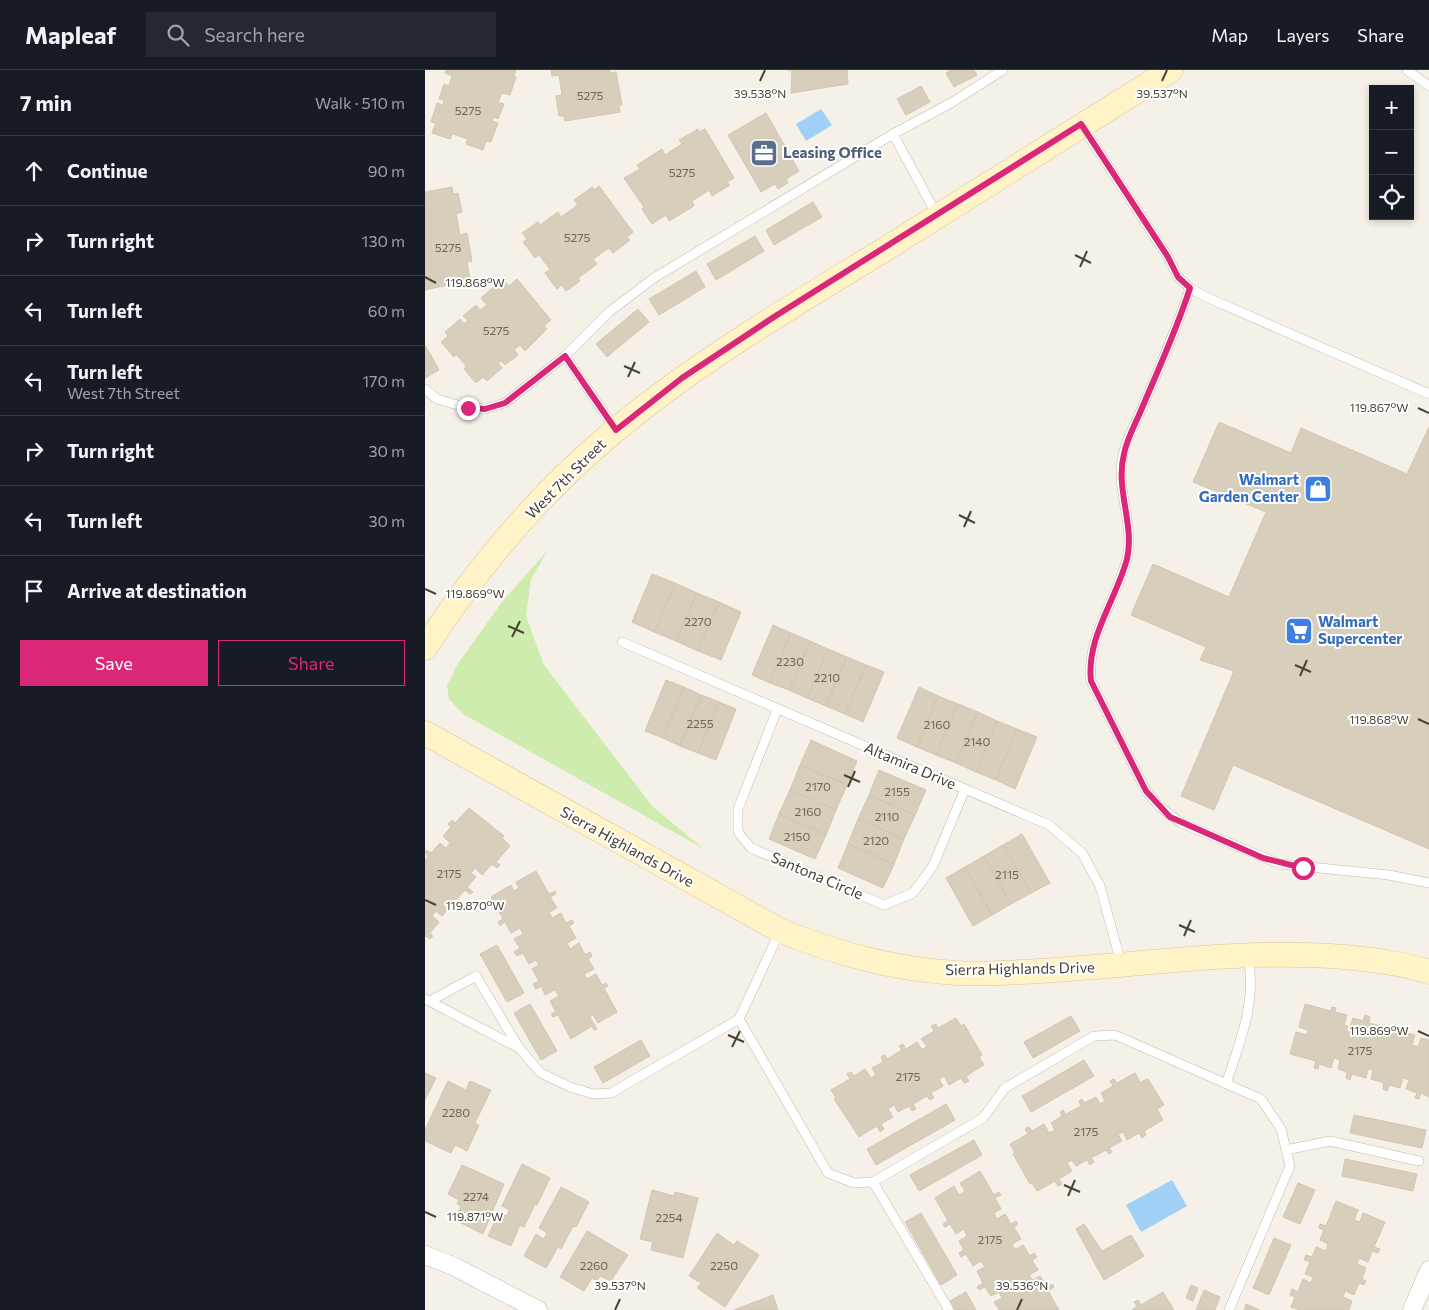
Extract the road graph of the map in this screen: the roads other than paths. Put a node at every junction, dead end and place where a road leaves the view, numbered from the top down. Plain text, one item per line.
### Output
1 (1003, 70) edge
2 (1171, 70) edge
3 (1407, 70) edge
4 (1429, 86) edge
5 (1081, 124) junction
6 (893, 134) junction
7 (938, 216) junction
8 (1190, 288) junction
9 (565, 356) junction
10 (425, 389) edge
11 (1429, 394) edge
12 (616, 430) junction
13 (622, 642) dead end
14 (425, 648) edge
15 (777, 710) junction
16 (425, 733) edge
17 (965, 789) junction
18 (1429, 883) edge
19 (781, 931) junction
20 (1247, 955) junction
21 (1122, 966) junction
22 (1429, 972) edge
23 (427, 1000) edge
24 (739, 1019) junction
25 (519, 1048) junction
26 (1226, 1084) junction
27 (1286, 1150) junction
28 (1419, 1160) dead end
29 (873, 1182) junction
30 (425, 1255) edge
31 (1429, 1270) edge
32 (538, 1310) edge
33 (949, 1310) edge
34 (1229, 1310) edge
35 (1412, 1310) edge

1 - 6 lane
2 - 5 street, West 7th Street
3 - 4 lane
5 - 7 street, West 7th Street
5 - 8 lane
6 - 7 lane
6 - 9 lane
7 - 12 street, West 7th Street
8 - 11 lane
8 - 18 lane
9 - 10 lane
9 - 12 lane
12 - 14 street, West 7th Street
13 - 15 lane, Altamira Drive
15 - 17 lane, Altamira Drive
15 - 17 lane, Santona Circle
16 - 19 street, Sierra Highlands Drive
17 - 21 lane, Altamira Drive
19 - 21 street, Sierra Highlands Drive
19 - 24 lane
20 - 21 street, Sierra Highlands Drive
20 - 22 street, Sierra Highlands Drive
20 - 26 lane
23 - 25 lane
23 - 25 lane
24 - 25 lane
24 - 29 lane
26 - 27 lane
26 - 29 lane
27 - 28 lane
27 - 34 lane
29 - 33 lane
30 - 32 street
31 - 35 street

